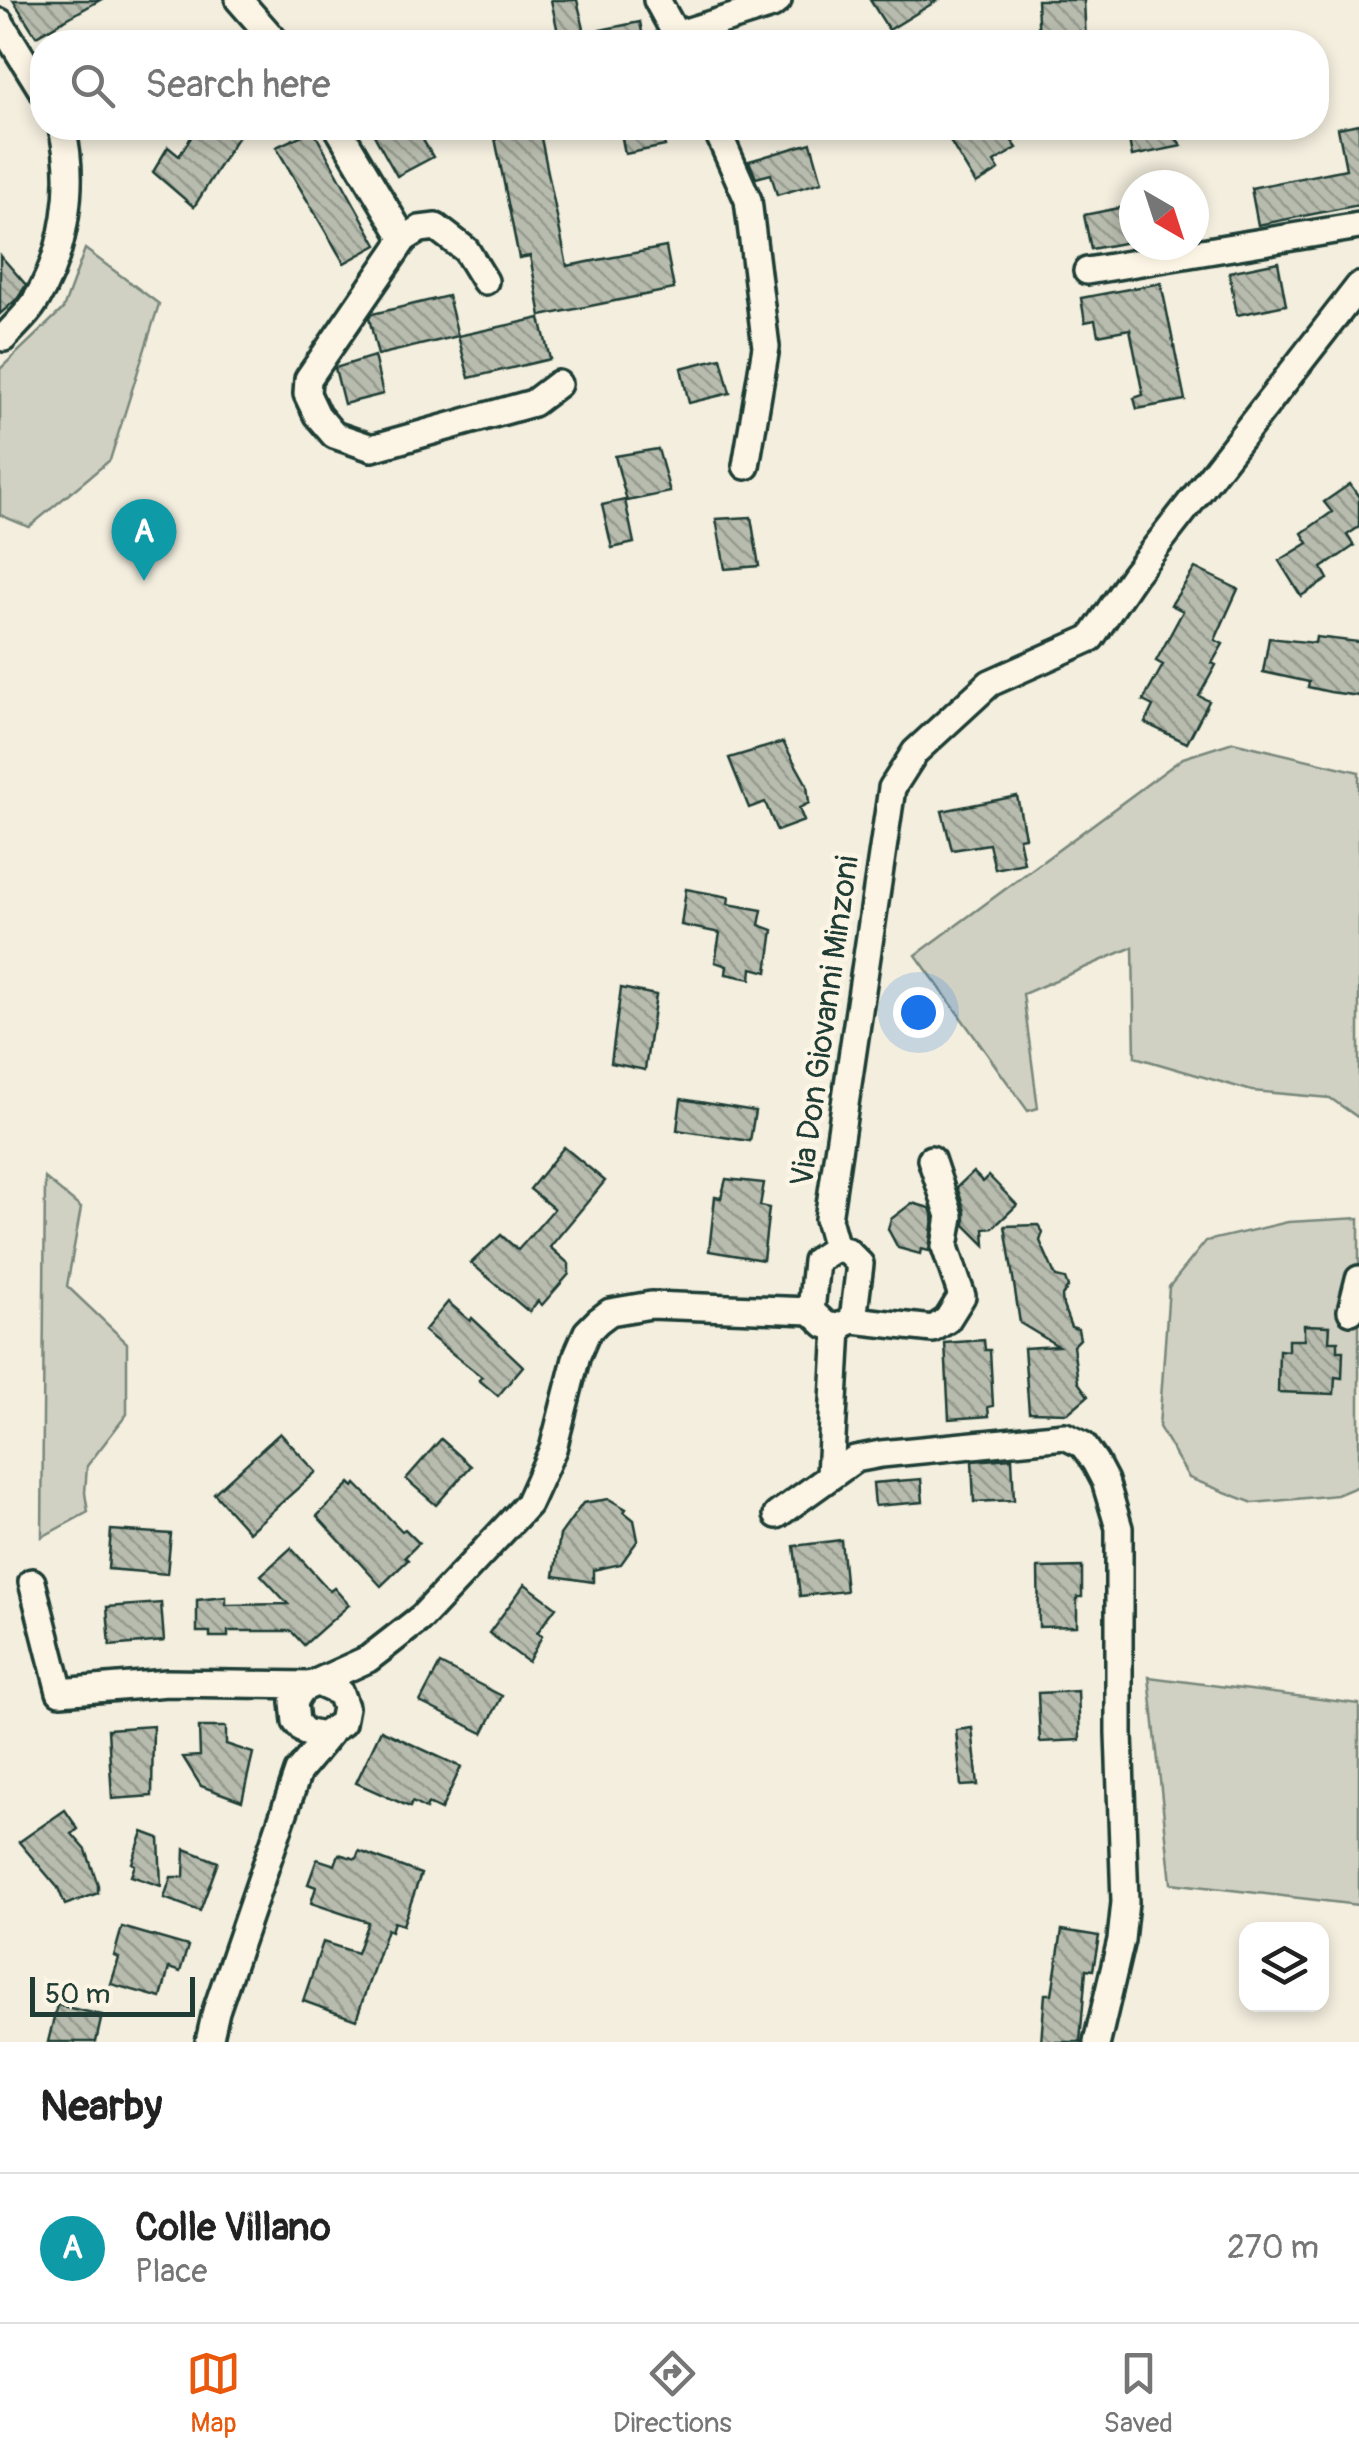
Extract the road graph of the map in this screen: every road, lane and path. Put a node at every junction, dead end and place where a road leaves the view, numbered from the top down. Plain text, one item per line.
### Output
1 (239, 0) edge
2 (657, 0) edge
3 (778, 0) edge
4 (0, 22) edge
5 (265, 30) edge
6 (673, 30) edge
7 (703, 30) edge
8 (30, 71) edge
9 (65, 140) edge
10 (345, 140) edge
11 (721, 140) edge
12 (1359, 226) edge
13 (404, 239) junction
14 (1087, 272) dead end
15 (484, 281) dead end
16 (1359, 286) edge
17 (4, 338) dead end
18 (558, 384) dead end
19 (746, 466) dead end
20 (931, 1159) dead end
21 (836, 1248) junction
22 (1359, 1278) edge
23 (811, 1311) junction
24 (1351, 1311) dead end
25 (845, 1324) junction
26 (830, 1475) junction
27 (777, 1515) dead end
28 (32, 1582) dead end
29 (368, 1659) junction
30 (264, 1684) junction
31 (314, 1684) junction
32 (343, 1700) junction
33 (296, 1718) junction
34 (330, 1733) junction
35 (298, 1772) junction
36 (210, 2042) edge
37 (1097, 2042) edge

1 - 5 street
2 - 6 street
3 - 7 street
4 - 8 street
9 - 17 street
10 - 13 street
11 - 19 street
12 - 14 street
13 - 15 street
13 - 18 street
16 - 21 street, Via Don Giovanni Minzoni
20 - 25 street
21 - 23 street
21 - 25 street
22 - 24 street
23 - 25 street
23 - 29 street
25 - 26 street
26 - 27 street
26 - 37 street
28 - 30 street
29 - 31 street
29 - 32 street
30 - 31 street
30 - 33 street
31 - 32 street
31 - 33 street
32 - 34 street
33 - 34 street
33 - 35 street
34 - 35 street
35 - 36 street

